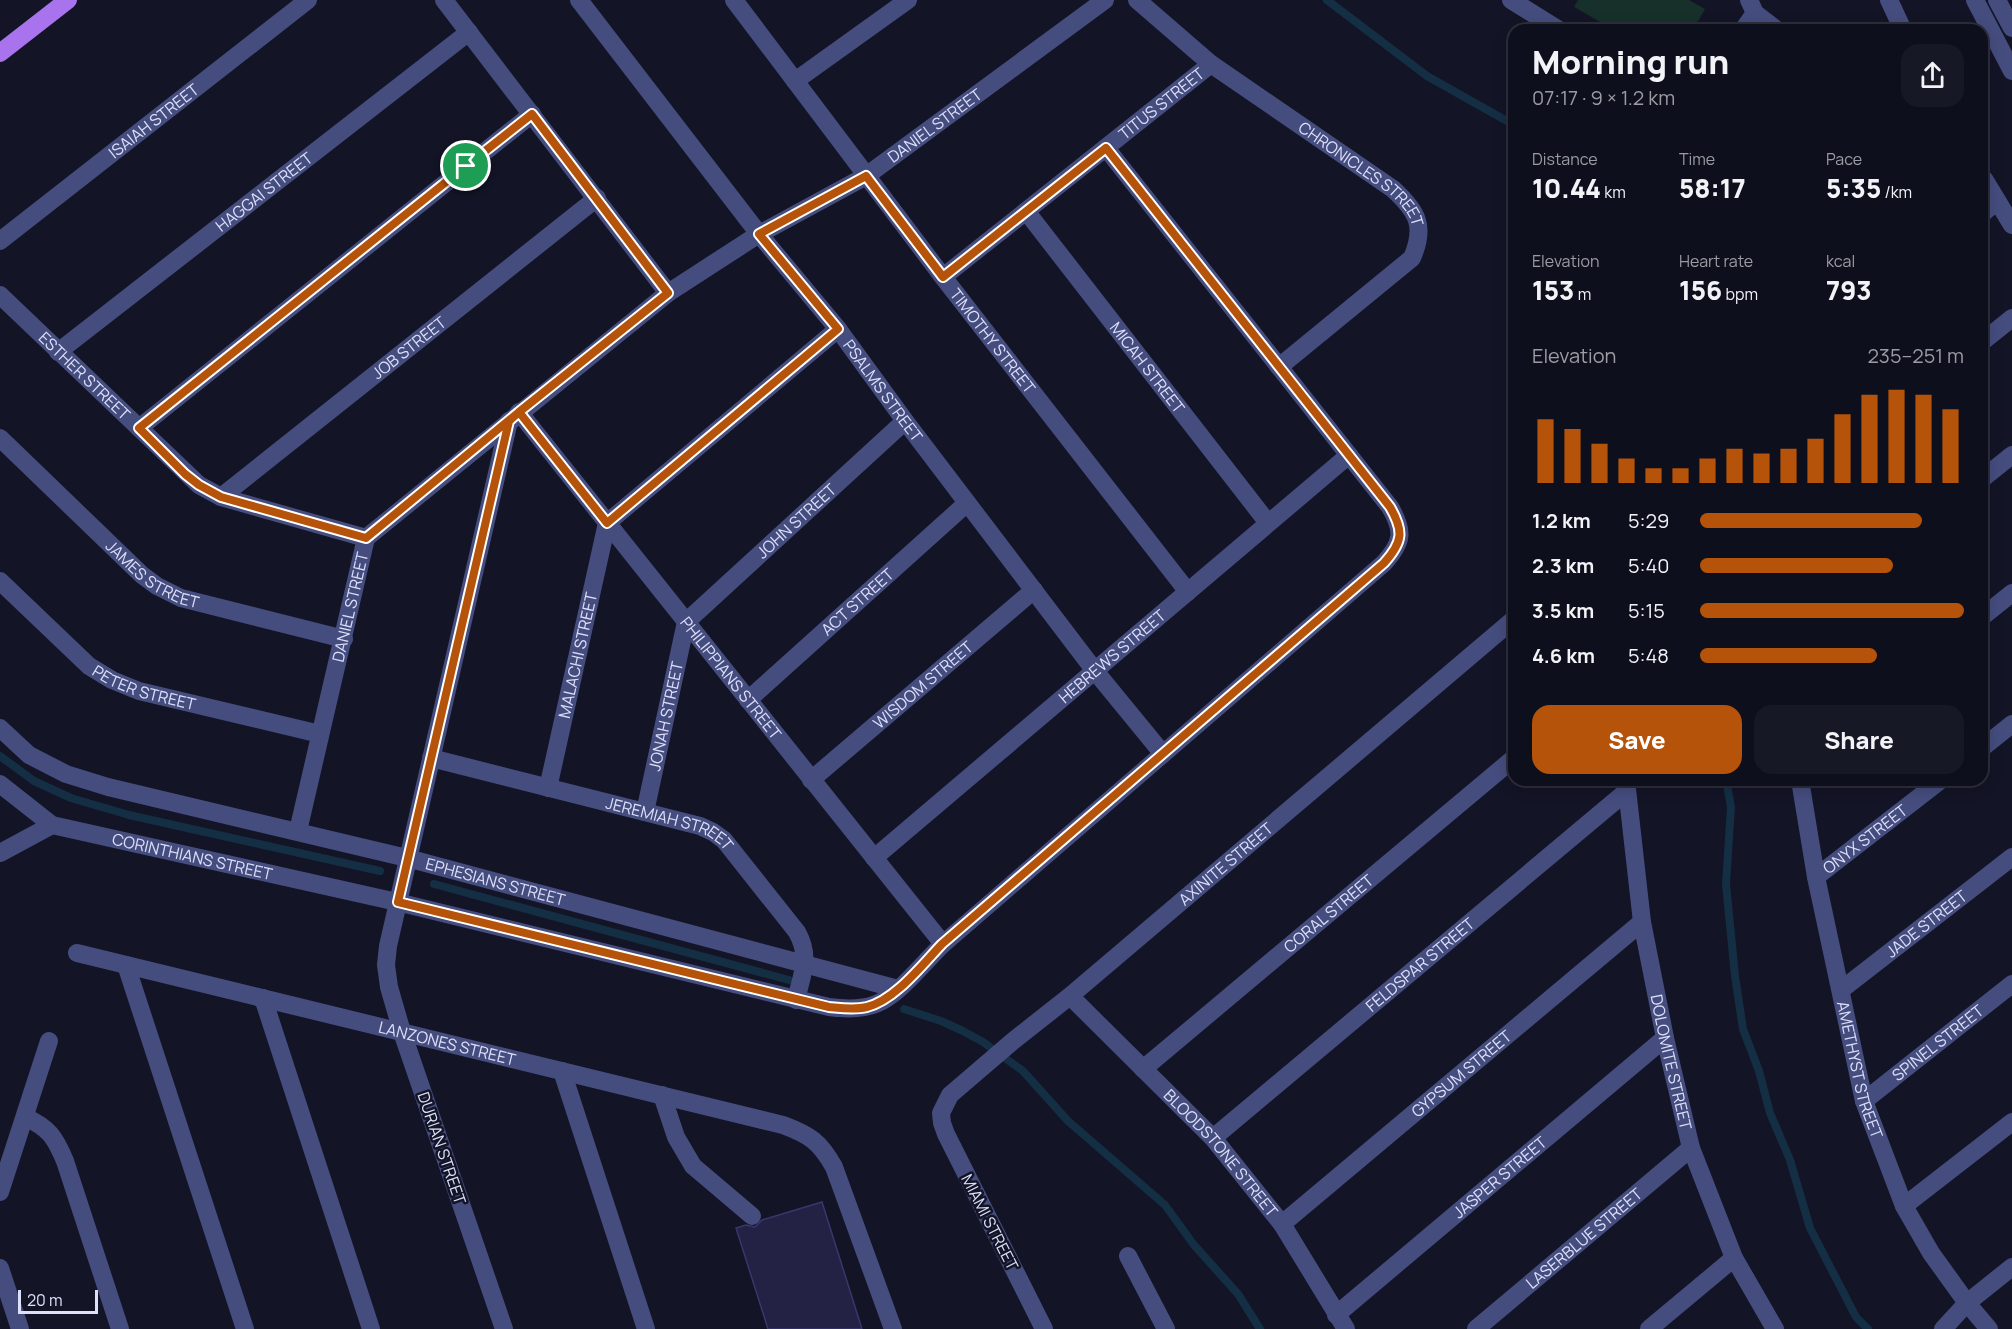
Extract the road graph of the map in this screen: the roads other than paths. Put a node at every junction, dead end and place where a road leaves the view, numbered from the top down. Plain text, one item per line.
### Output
1 (68, 0) edge
2 (308, 0) edge
3 (444, 0) edge
4 (579, 0) edge
5 (908, 0) edge
6 (1105, 0) edge
7 (1137, 0) edge
8 (1513, 0) edge
9 (1889, 0) edge
10 (1975, 0) edge
11 (1997, 0) edge
12 (741, 2) edge
13 (1752, 7) edge
14 (1550, 24) edge
15 (1745, 24) edge
16 (1770, 24) edge
17 (1900, 24) edge
18 (1988, 24) edge
19 (1988, 25) edge
20 (2012, 28) edge
21 (469, 32) junction
22 (0, 53) edge
23 (1211, 64) junction
24 (2012, 71) edge
25 (795, 81) junction
26 (532, 114) junction
27 (1106, 148) junction
28 (866, 176) junction
29 (1988, 186) edge
30 (597, 198) junction
31 (1997, 201) junction
32 (1988, 209) edge
33 (1026, 211) junction
34 (2012, 225) edge
35 (759, 234) junction
36 (0, 241) edge
37 (943, 277) junction
38 (668, 293) junction
39 (0, 295) edge
40 (2012, 318) edge
41 (838, 329) junction
42 (1988, 337) edge
43 (58, 352) junction
44 (1279, 367) junction
45 (514, 417) junction
46 (905, 421) junction
47 (139, 428) junction
48 (0, 438) edge
49 (1349, 455) junction
50 (2012, 455) edge
51 (1988, 474) edge
52 (221, 497) junction
53 (967, 503) junction
54 (607, 523) junction
55 (1268, 523) junction
56 (366, 538) junction
57 (0, 580) edge
58 (1034, 590) junction
59 (1188, 592) junction
60 (2012, 593) edge
61 (1988, 612) edge
62 (686, 622) junction
63 (1508, 624) edge
64 (344, 639) junction
65 (1095, 671) junction
66 (748, 700) junction
67 (2012, 724) edge
68 (0, 728) edge
69 (320, 734) junction
70 (1988, 743) edge
71 (1163, 754) junction
72 (431, 758) junction
73 (1508, 763) edge
74 (812, 780) junction
75 (0, 784) edge
76 (1627, 786) edge
77 (1801, 786) edge
78 (1933, 786) edge
79 (548, 788) junction
80 (645, 812) junction
81 (52, 825) junction
82 (298, 831) junction
83 (0, 853) edge
84 (2012, 857) edge
85 (407, 858) junction
86 (874, 858) junction
87 (1816, 877) junction
88 (398, 902) junction
89 (1642, 922) junction
90 (942, 944) junction
91 (77, 953) dead end
92 (805, 964) junction
93 (126, 965) junction
94 (2012, 984) edge
95 (898, 989) junction
96 (1841, 990) junction
97 (1070, 996) junction
98 (262, 998) junction
99 (796, 1000) junction
100 (402, 1032) junction
101 (1665, 1038) junction
102 (49, 1041) dead end
103 (1143, 1069) junction
104 (562, 1071) junction
105 (662, 1095) junction
106 (1864, 1101) junction
107 (941, 1113) joint
108 (25, 1117) junction
109 (2012, 1122) edge
110 (1214, 1138) junction
111 (1691, 1148) junction
112 (0, 1192) edge
113 (1904, 1206) junction
114 (752, 1216) dead end
115 (1282, 1224) junction
116 (1128, 1256) dead end
117 (1734, 1258) junction
118 (2012, 1267) edge
119 (0, 1268) edge
120 (1967, 1303) junction
121 (1341, 1322) edge
122 (20, 1329) edge
123 (120, 1329) edge
124 (245, 1329) edge
125 (371, 1329) edge
126 (504, 1329) edge
127 (646, 1329) edge
128 (893, 1329) edge
129 (1044, 1329) edge
130 (1166, 1329) edge
131 (1476, 1329) edge
132 (1649, 1329) edge
133 (1775, 1329) edge
134 (1943, 1329) edge
135 (1989, 1329) edge

1 - 22 main road
2 - 36 street, ISAIAH STREET
3 - 21 street
4 - 35 street, PSALMS STREET
5 - 25 street
6 - 28 street, DANIEL STREET
7 - 23 street, CHRONICLES STREET
8 - 14 street
9 - 17 street
10 - 18 street
11 - 20 street
12 - 25 street, TIMOTHY STREET
13 - 15 street
13 - 16 street
19 - 24 street
21 - 26 street
21 - 43 street, HAGGAI STREET
23 - 27 street, TITUS STREET
23 - 44 street, CHRONICLES STREET
25 - 28 street, TIMOTHY STREET
26 - 30 street
26 - 47 street
27 - 33 street, TITUS STREET
27 - 44 street
28 - 35 street, DANIEL STREET
28 - 37 street, TIMOTHY STREET
29 - 31 street
30 - 38 street
30 - 52 street, JOB STREET
31 - 32 street
31 - 34 street
33 - 37 street, TITUS STREET
33 - 55 street, MICAH STREET
35 - 38 street, DANIEL STREET
35 - 41 street, PSALMS STREET
37 - 59 street, TIMOTHY STREET
38 - 45 street, DANIEL STREET
39 - 43 street, ESTHER STREET
40 - 42 street
41 - 46 street, PSALMS STREET
41 - 54 street
43 - 47 street, ESTHER STREET
44 - 49 street
45 - 54 street, PHILIPPIANS STREET
45 - 56 street, DANIEL STREET
45 - 72 street
46 - 53 street, PSALMS STREET
46 - 62 street, JOHN STREET
47 - 52 street, ESTHER STREET
48 - 64 street, JAMES STREET
49 - 55 street, HEBREWS STREET
49 - 71 street, CORINTHIANS STREET
50 - 51 street
52 - 56 street, ESTHER STREET
53 - 58 street, PSALMS STREET
53 - 66 street, ACT STREET
54 - 62 street, PHILIPPIANS STREET
54 - 79 street, MALACHI STREET
55 - 59 street, HEBREWS STREET
56 - 64 street, DANIEL STREET
57 - 69 street, PETER STREET
58 - 65 street, PSALMS STREET
58 - 74 street, WISDOM STREET
59 - 65 street, HEBREWS STREET
60 - 61 street
62 - 66 street, PHILIPPIANS STREET
62 - 80 street, JONAH STREET
63 - 97 street, AXINITE STREET
64 - 69 street, DANIEL STREET
65 - 71 street, PSALMS STREET
65 - 86 street, HEBREWS STREET
66 - 74 street, PHILIPPIANS STREET
67 - 70 street
68 - 82 street, EPHESIANS STREET
69 - 82 street, DANIEL STREET
71 - 90 street, CORINTHIANS STREET
72 - 79 street, JEREMIAH STREET
72 - 85 street
73 - 103 street, CORAL STREET
74 - 86 street, PHILIPPIANS STREET
75 - 81 street, CORINTHIANS STREET
76 - 89 street, DOLOMITE STREET
76 - 110 street, FELDSPAR STREET
77 - 87 street, AMETHYST STREET
78 - 87 street, ONYX STREET
79 - 80 street, JEREMIAH STREET
80 - 92 street, JEREMIAH STREET
81 - 83 street
81 - 88 street, CORINTHIANS STREET
82 - 85 street, EPHESIANS STREET
84 - 96 street, JADE STREET
85 - 88 street
85 - 92 street, EPHESIANS STREET
86 - 90 street, PHILIPPIANS STREET
87 - 96 street, AMETHYST STREET
88 - 99 street, CORINTHIANS STREET
88 - 100 street, DURIAN STREET
89 - 101 street, DOLOMITE STREET
89 - 115 street, GYPSUM STREET
90 - 95 street, CORINTHIANS STREET
91 - 93 street, LANZONES STREET
92 - 95 street, EPHESIANS STREET
92 - 99 street, JEREMIAH STREET
93 - 98 street, LANZONES STREET
93 - 124 street
94 - 106 street, SPINEL STREET
95 - 99 street, CORINTHIANS STREET
96 - 106 street, AMETHYST STREET
97 - 103 street, BLOODSTONE STREET
97 - 107 street, AXINITE STREET
98 - 100 street, LANZONES STREET
98 - 125 street
100 - 104 street, LANZONES STREET
100 - 126 street, DURIAN STREET
101 - 111 street, DOLOMITE STREET
101 - 121 street, JASPER STREET
102 - 108 street
103 - 110 street, BLOODSTONE STREET
104 - 105 street, LANZONES STREET
104 - 127 street
105 - 114 street
105 - 128 street, LANZONES STREET
106 - 113 street, AMETHYST STREET
107 - 129 street, MIAMI STREET
108 - 112 street
108 - 123 street
109 - 113 street
110 - 115 street, BLOODSTONE STREET
111 - 117 street, DOLOMITE STREET
111 - 131 street, LASERBLUE STREET
113 - 120 street, AMETHYST STREET
115 - 121 street, BLOODSTONE STREET
116 - 130 street
117 - 132 street
117 - 133 street, DOLOMITE STREET
118 - 120 street
119 - 122 street
120 - 134 street
120 - 135 street, AMETHYST STREET

